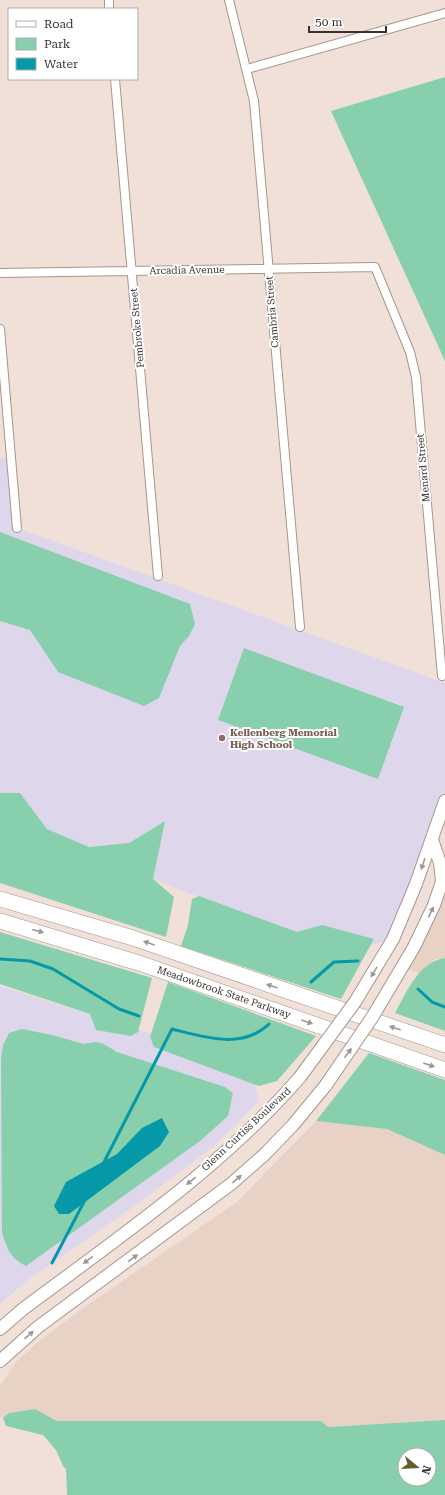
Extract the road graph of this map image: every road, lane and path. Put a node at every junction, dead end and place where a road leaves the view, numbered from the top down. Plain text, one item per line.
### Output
1 (229, 0) edge
2 (445, 13) edge
3 (247, 69) junction
4 (115, 80) edge
5 (375, 267) joint
6 (269, 269) junction
7 (132, 271) junction
8 (0, 273) edge
9 (0, 329) edge
10 (17, 528) dead end
11 (158, 576) dead end
12 (300, 627) dead end
13 (442, 676) dead end
14 (445, 801) edge
15 (432, 840) junction
16 (443, 878) edge
17 (0, 899) edge
18 (0, 921) edge
19 (445, 1045) edge
20 (445, 1070) edge
21 (0, 1329) edge
22 (0, 1361) edge

1 - 3 street, Cambria Street
2 - 3 street
3 - 6 street, Cambria Street
4 - 7 street, Pembroke Street
5 - 6 street, Arcadia Avenue
5 - 13 street, Menard Street
6 - 7 street, Arcadia Avenue
6 - 12 street, Cambria Street
7 - 8 street, Arcadia Avenue
7 - 11 street, Pembroke Street
9 - 10 street
14 - 15 main road, Glenn Curtiss Boulevard
15 - 16 main road
15 -> 21 main road, Glenn Curtiss Boulevard, bridge
22 -> 16 main road, bridge
19 -> 17 highway
18 -> 20 highway, Meadowbrook State Parkway

